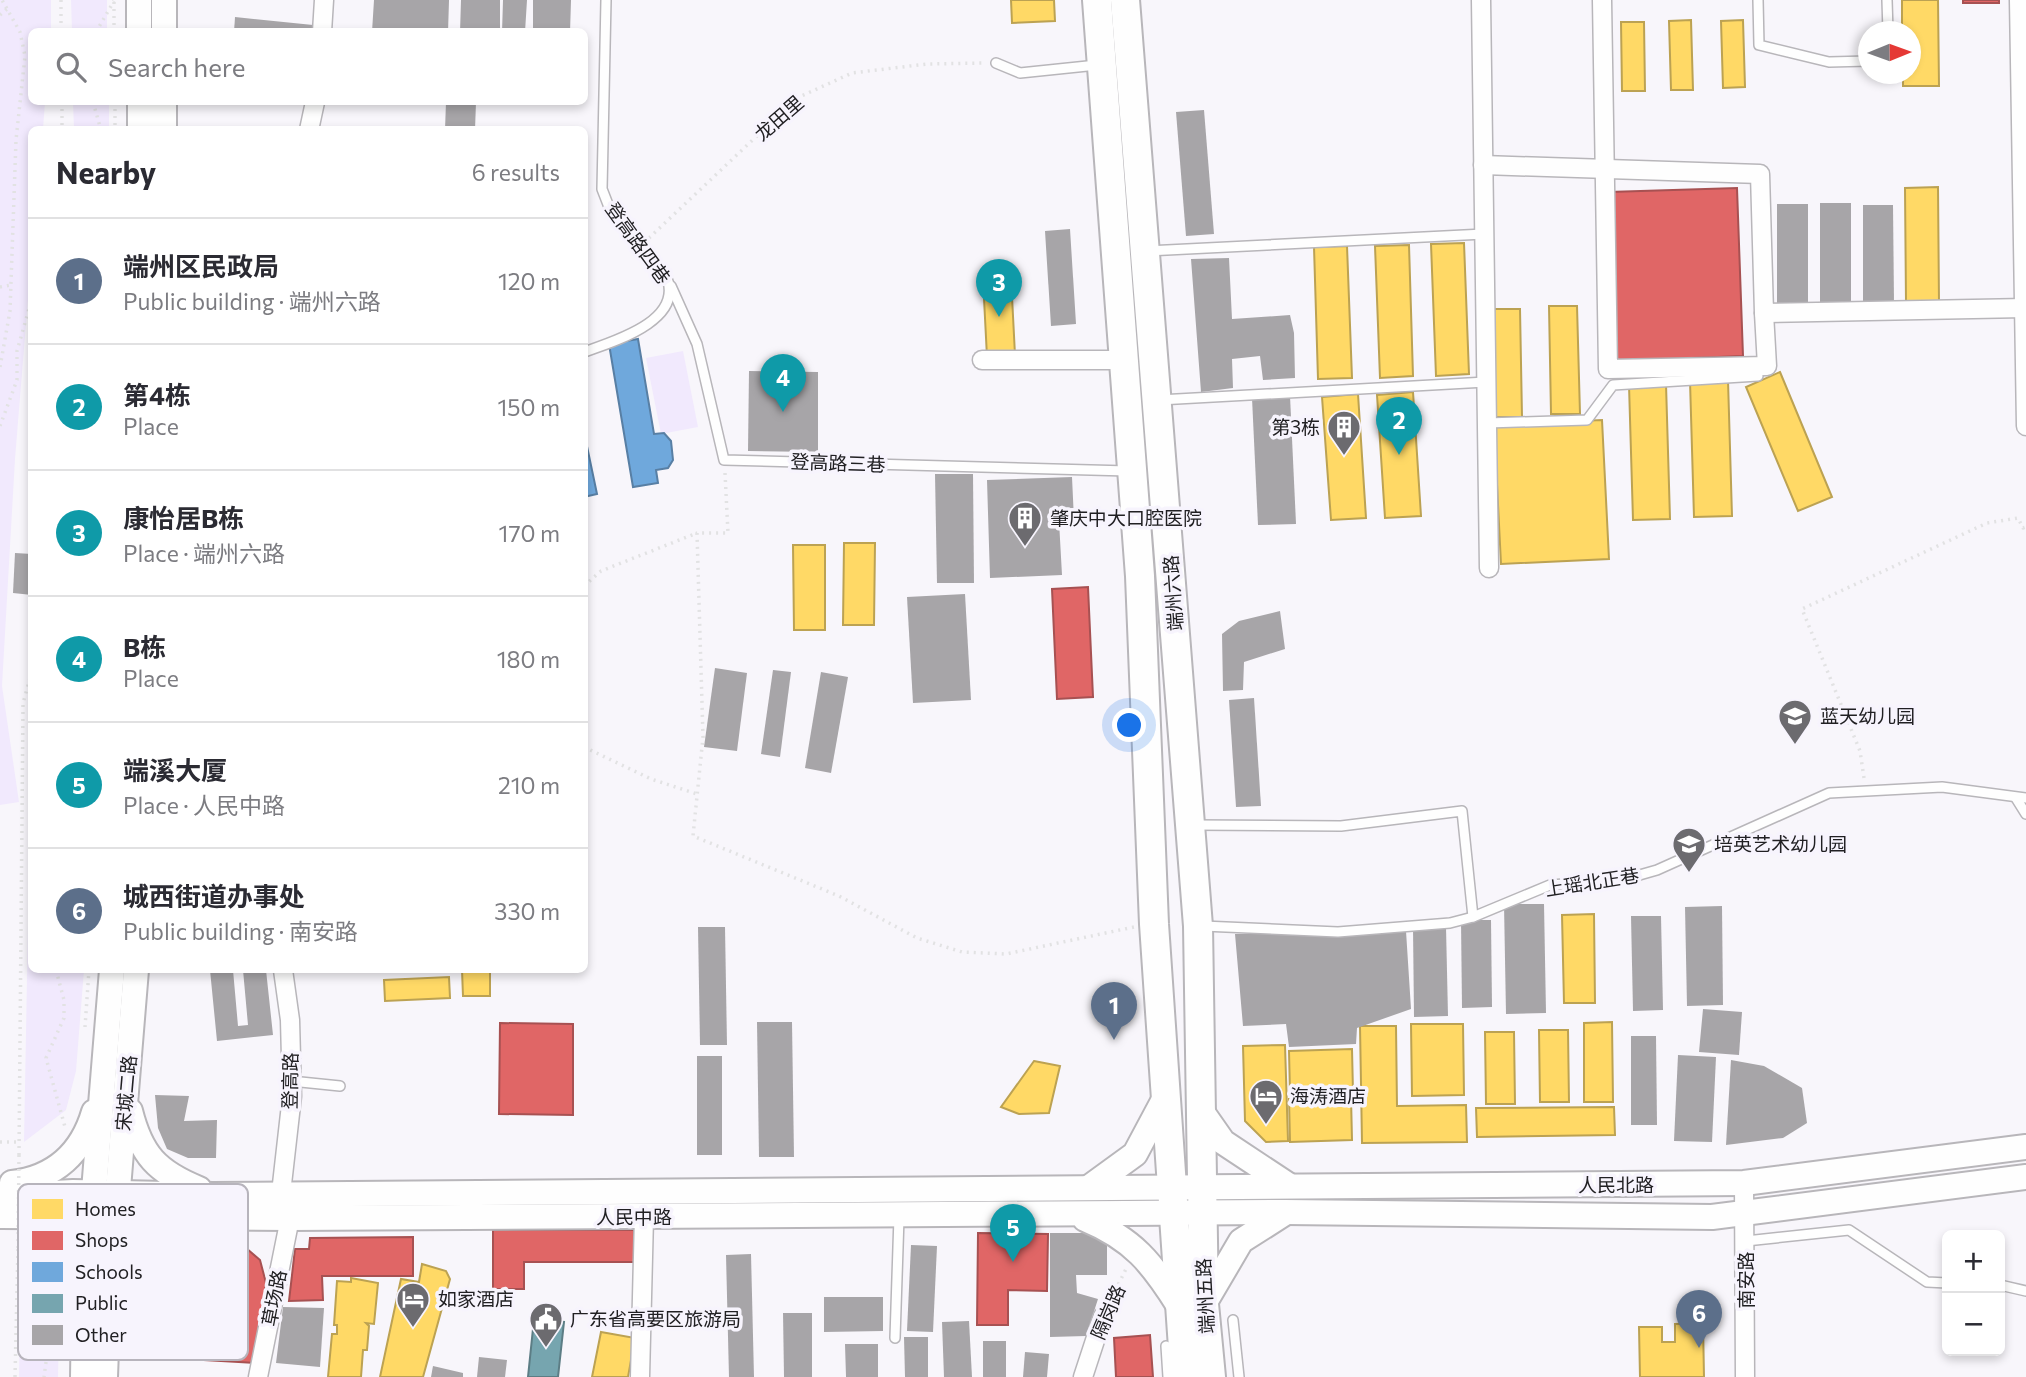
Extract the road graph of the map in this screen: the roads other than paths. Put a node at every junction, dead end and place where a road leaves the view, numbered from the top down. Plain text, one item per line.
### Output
1 (139, 0) edge
2 (164, 0) edge
3 (324, 0) edge
4 (606, 0) edge
5 (1097, 0) edge
6 (1125, 0) edge
7 (1481, 0) edge
8 (1602, 0) edge
9 (1758, 0) edge
10 (1887, 0) edge
11 (2019, 0) edge
12 (1888, 21) edge
13 (139, 28) edge
14 (164, 28) edge
15 (322, 28) edge
16 (1858, 61) edge
17 (996, 62) road end
18 (1102, 64) junction
19 (140, 105) edge
20 (164, 105) edge
21 (314, 105) edge
22 (140, 126) edge
23 (164, 126) edge
24 (310, 126) edge
25 (1483, 165) junction
26 (1603, 170) junction
27 (1484, 234) junction
28 (1146, 251) junction
29 (671, 286) junction
30 (2025, 308) edge
31 (1765, 313) junction
32 (588, 351) edge
33 (982, 360) dead end
34 (1125, 360) junction
35 (1758, 376) dead end
36 (1486, 382) junction
37 (1158, 400) junction
38 (1487, 423) junction
39 (2025, 426) edge
40 (1134, 471) junction
41 (1489, 568) dead end
42 (2021, 798) edge
43 (2026, 814) edge
44 (1191, 825) junction
45 (1473, 917) junction
46 (1198, 926) junction
47 (112, 973) edge
48 (136, 973) edge
49 (284, 973) edge
50 (105, 1074) junction
51 (291, 1081) junction
52 (340, 1086) dead end
53 (125, 1093) junction
54 (1167, 1094) junction
55 (1202, 1112) junction
56 (2026, 1147) edge
57 (2026, 1177) edge
58 (0, 1184) edge
59 (106, 1184) edge
60 (108, 1184) edge
61 (186, 1184) edge
62 (1744, 1184) junction
63 (1091, 1186) junction
64 (1172, 1186) junction
65 (1266, 1186) junction
66 (1292, 1186) junction
67 (281, 1193) junction
68 (248, 1194) edge
69 (18, 1195) edge
70 (0, 1196) edge
71 (1203, 1200) junction
72 (1276, 1213) junction
73 (1746, 1213) junction
74 (1174, 1214) junction
75 (0, 1216) edge
76 (18, 1216) edge
77 (1078, 1216) junction
78 (644, 1217) junction
79 (899, 1217) junction
80 (248, 1218) edge
81 (290, 1218) junction
82 (0, 1230) edge
83 (18, 1237) edge
84 (1746, 1241) junction
85 (1942, 1283) edge
86 (2005, 1286) edge
87 (2026, 1291) edge
88 (1191, 1305) junction
89 (1103, 1316) road end
90 (1233, 1320) dead end
91 (895, 1338) dead end
92 (1166, 1346) dead end
93 (258, 1377) edge
94 (640, 1377) edge
95 (1083, 1377) edge
96 (1168, 1377) edge
97 (1185, 1377) edge
98 (1211, 1377) edge
99 (1238, 1377) edge
100 (1745, 1377) edge

1 - 13 main road
2 - 14 main road
3 - 15 street
4 - 29 lane, 登高路四巷
5 - 18 main road, 端州六路
6 - 28 main road, 端州六路
7 - 25 street
8 - 26 street
9 - 16 lane
10 - 12 lane
11 - 30 street
17 - 18 lane
18 - 34 main road, 端州六路
19 - 22 main road
20 - 23 main road
21 - 24 street
25 - 26 street
25 - 27 street
26 - 31 street
26 - 31 street
27 - 28 lane
27 - 36 street
28 - 37 main road, 端州六路
29 - 32 lane, 登高路四巷
29 - 40 lane, 登高路三巷
30 - 31 street
30 - 39 street
33 - 34 street
34 - 40 main road, 端州六路
35 - 38 lane
36 - 37 lane
36 - 38 street
37 - 44 main road, 端州六路
38 - 41 street
40 - 54 main road, 端州六路
42 - 43 lane
42 - 45 lane, 上瑶北正巷
44 - 45 lane
44 - 46 main road, 端州六路
45 - 46 lane, 上瑶北正巷
46 - 55 main road, 端州六路
47 - 50 main road, 宋城二路
48 - 53 main road, 宋城二路
49 - 51 street, 登高路
50 - 58 main road
50 - 59 main road, 宋城二路
51 - 52 lane
51 - 67 street, 登高路
53 - 60 main road, 宋城二路
53 - 61 main road
54 - 63 main road
54 - 64 main road, 端州六路
55 - 66 main road
55 - 71 main road, 端州六路
56 - 62 main road, 人民北路
57 - 73 main road, 人民北路
62 - 66 main road, 人民北路
62 - 73 street, 南安路
63 - 64 main road, 人民中路
63 - 67 main road, 人民中路
64 - 71 main road, 人民中路
64 - 74 main road, 端州五路
65 - 66 main road, 人民北路
65 - 71 main road, 人民北路
65 - 72 main road
67 - 68 main road, 人民中路
69 - 70 main road, 人民中路
71 - 72 main road, 人民北路
71 - 74 main road, 人民中路
71 - 88 main road, 端州五路
72 - 73 main road, 人民北路
72 - 88 main road
73 - 84 street, 南安路
74 - 77 main road, 人民中路
74 - 88 main road, 端州五路
75 - 76 main road, 人民中路
77 - 79 main road, 人民中路
77 - 88 main road
78 - 79 main road, 人民中路
78 - 81 main road, 人民中路
78 - 94 street
79 - 91 lane
80 - 81 main road, 人民中路
81 - 93 street, 草场路
82 - 83 main road
84 - 85 lane
84 - 100 street, 南安路
86 - 87 lane
88 - 97 main road, 端州五路
88 - 98 main road, 端州五路
89 - 95 street, 隔岗路
90 - 99 lane
92 - 96 lane

